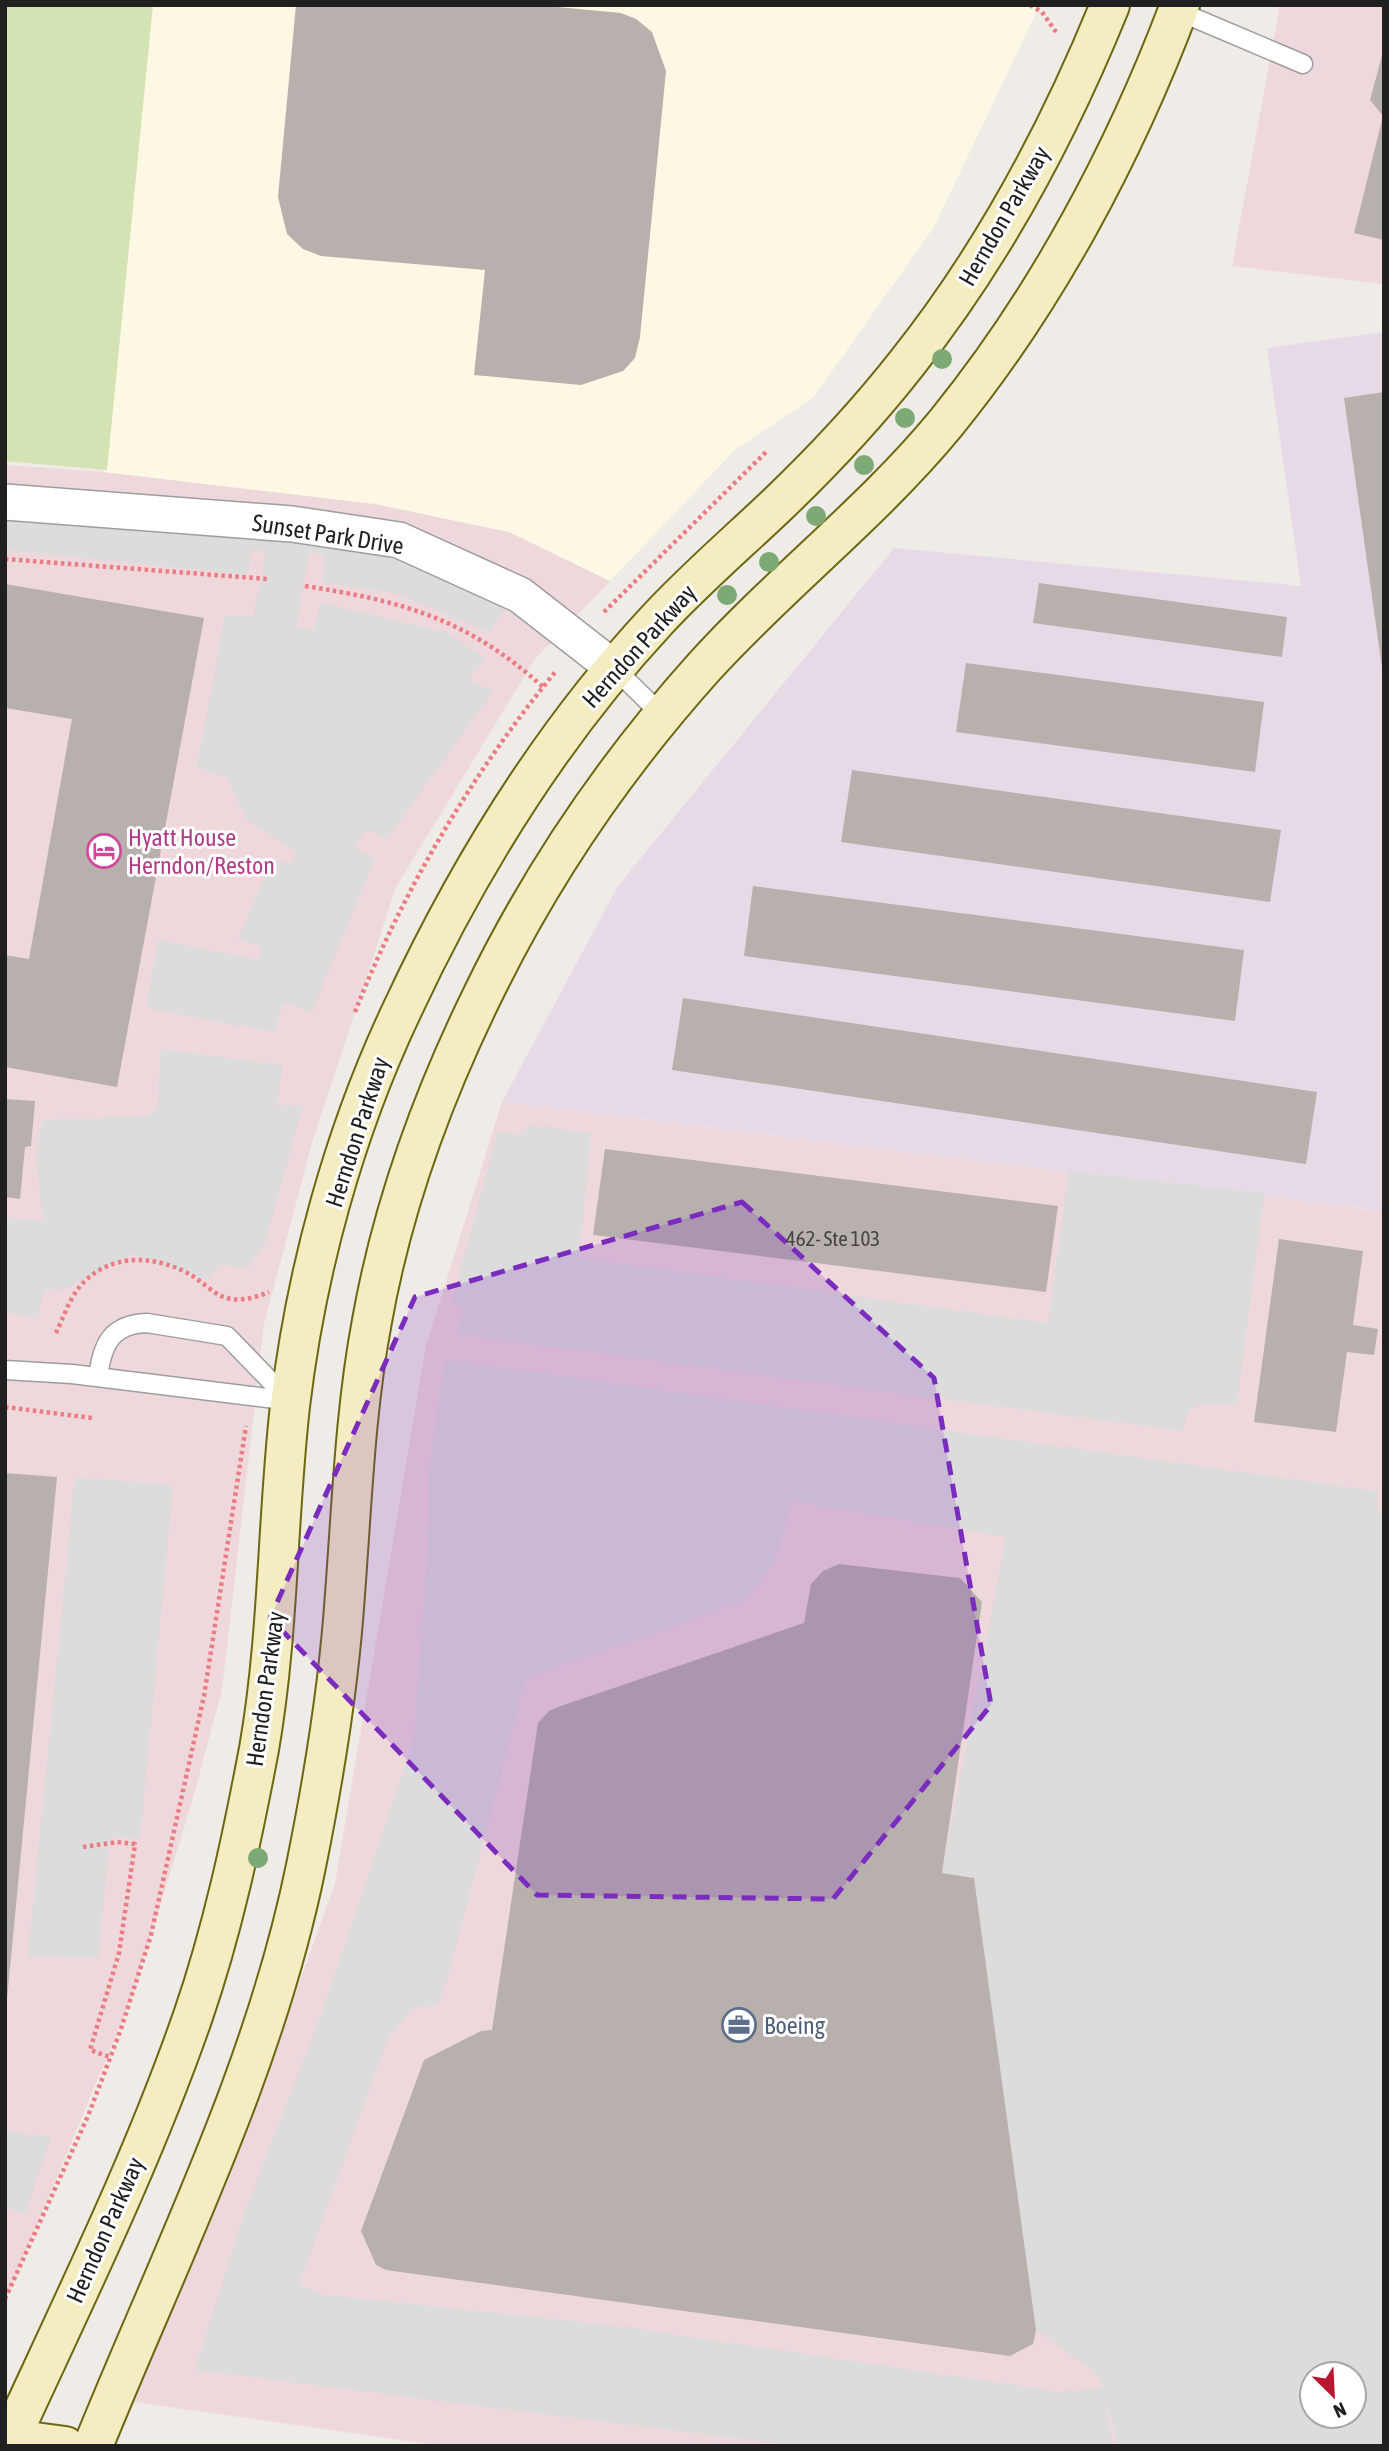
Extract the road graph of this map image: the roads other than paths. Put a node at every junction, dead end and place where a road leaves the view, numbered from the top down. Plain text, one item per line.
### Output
1 (1110, 5) edge
2 (1173, 7) edge
3 (1303, 64) dead end
4 (5, 502) edge
5 (615, 668) junction
6 (663, 716) junction
7 (5, 1370) edge
8 (98, 1377) junction
9 (291, 1401) junction
10 (8, 2441) edge
11 (65, 2446) edge
12 (93, 2446) edge

1 - 5 main road, Herndon Parkway
2 - 3 lane
2 - 6 main road
4 - 5 street, Sunset Park Drive
5 - 6 lane
5 - 9 main road, Herndon Parkway
6 - 12 main road
7 - 8 lane
8 - 9 lane
8 - 9 lane
9 - 10 main road, Herndon Parkway
10 - 11 main road

